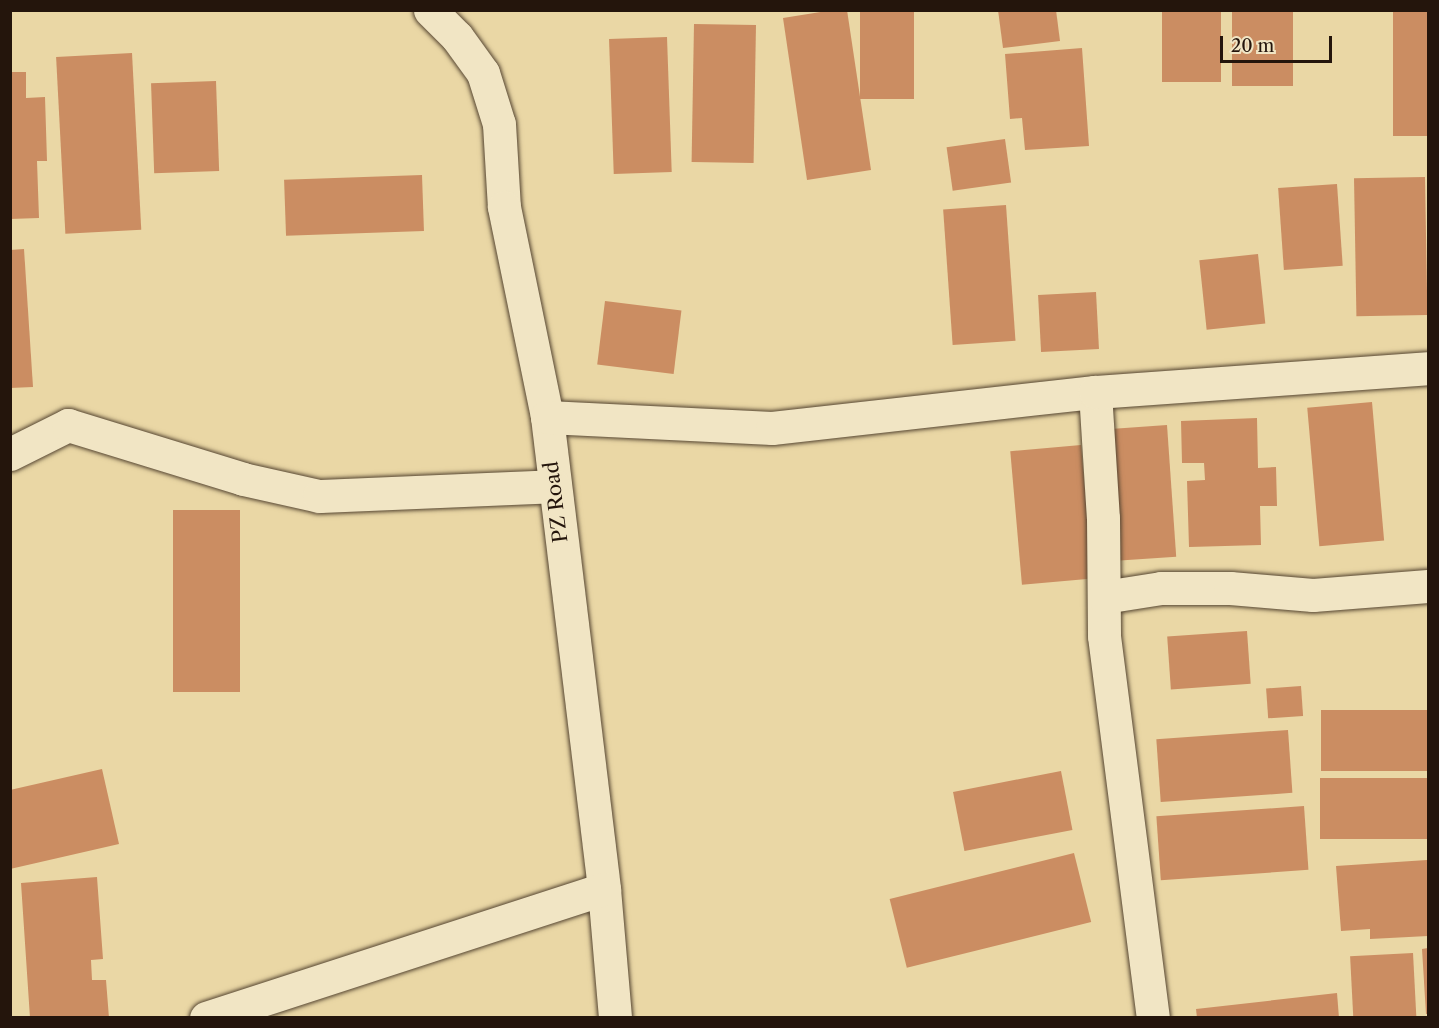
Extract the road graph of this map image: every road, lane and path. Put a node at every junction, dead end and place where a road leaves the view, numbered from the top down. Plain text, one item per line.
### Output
1 (430, 10) edge
2 (1428, 368) edge
3 (1095, 392) junction
4 (547, 417) junction
5 (10, 454) edge
6 (554, 486) junction
7 (1428, 586) edge
8 (1104, 597) junction
9 (604, 890) junction
10 (206, 1017) edge
11 (615, 1017) edge
12 (1153, 1017) edge

1 - 4 street, PZ Road
2 - 3 street
3 - 4 street
3 - 8 street
4 - 6 street, PZ Road
5 - 6 street
6 - 9 street, PZ Road
7 - 8 street
8 - 12 street
9 - 10 street
9 - 11 street, PZ Road

